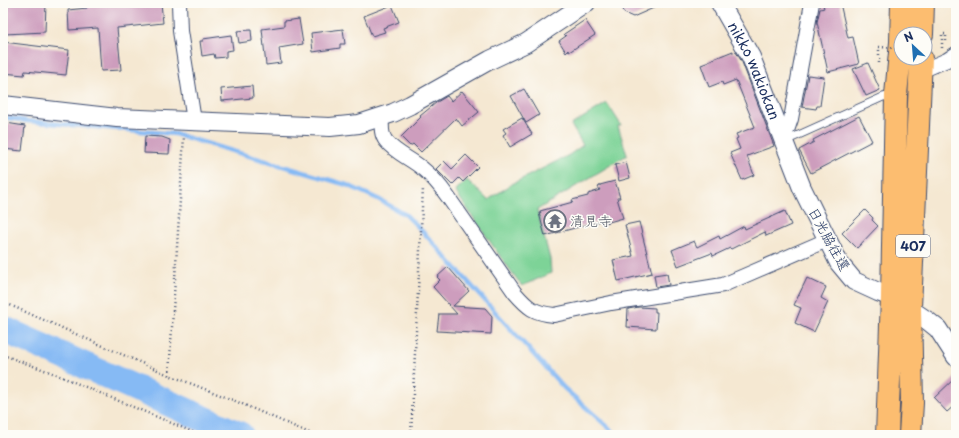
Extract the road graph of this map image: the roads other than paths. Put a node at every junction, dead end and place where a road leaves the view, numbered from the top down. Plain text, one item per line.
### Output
1 (179, 3) edge
2 (586, 3) edge
3 (720, 3) edge
4 (812, 3) edge
5 (902, 3) edge
6 (923, 3) edge
7 (922, 26) edge
8 (951, 51) edge
9 (933, 63) edge
10 (921, 66) edge
11 (896, 95) junction
12 (3, 105) edge
13 (382, 116) junction
14 (190, 121) junction
15 (783, 142) junction
16 (827, 240) junction
17 (892, 297) junction
18 (910, 308) junction
19 (956, 357) edge
20 (887, 435) edge
21 (910, 435) edge

1 - 14 street
2 - 13 street
3 - 15 street, nikko wakiokan
4 - 15 street
5 - 11 highway, 407
6 - 7 highway
8 - 9 street
10 - 18 highway, 407
11 - 15 lane
11 - 17 highway, 407
12 - 14 street
13 - 14 street
13 - 16 street
15 - 16 street, 日光脇往還
16 - 17 street, 日光脇往還
17 - 18 street, 日光脇往還
17 - 20 highway, 407
18 - 19 street, 日光脇往還
18 - 21 highway, 407

